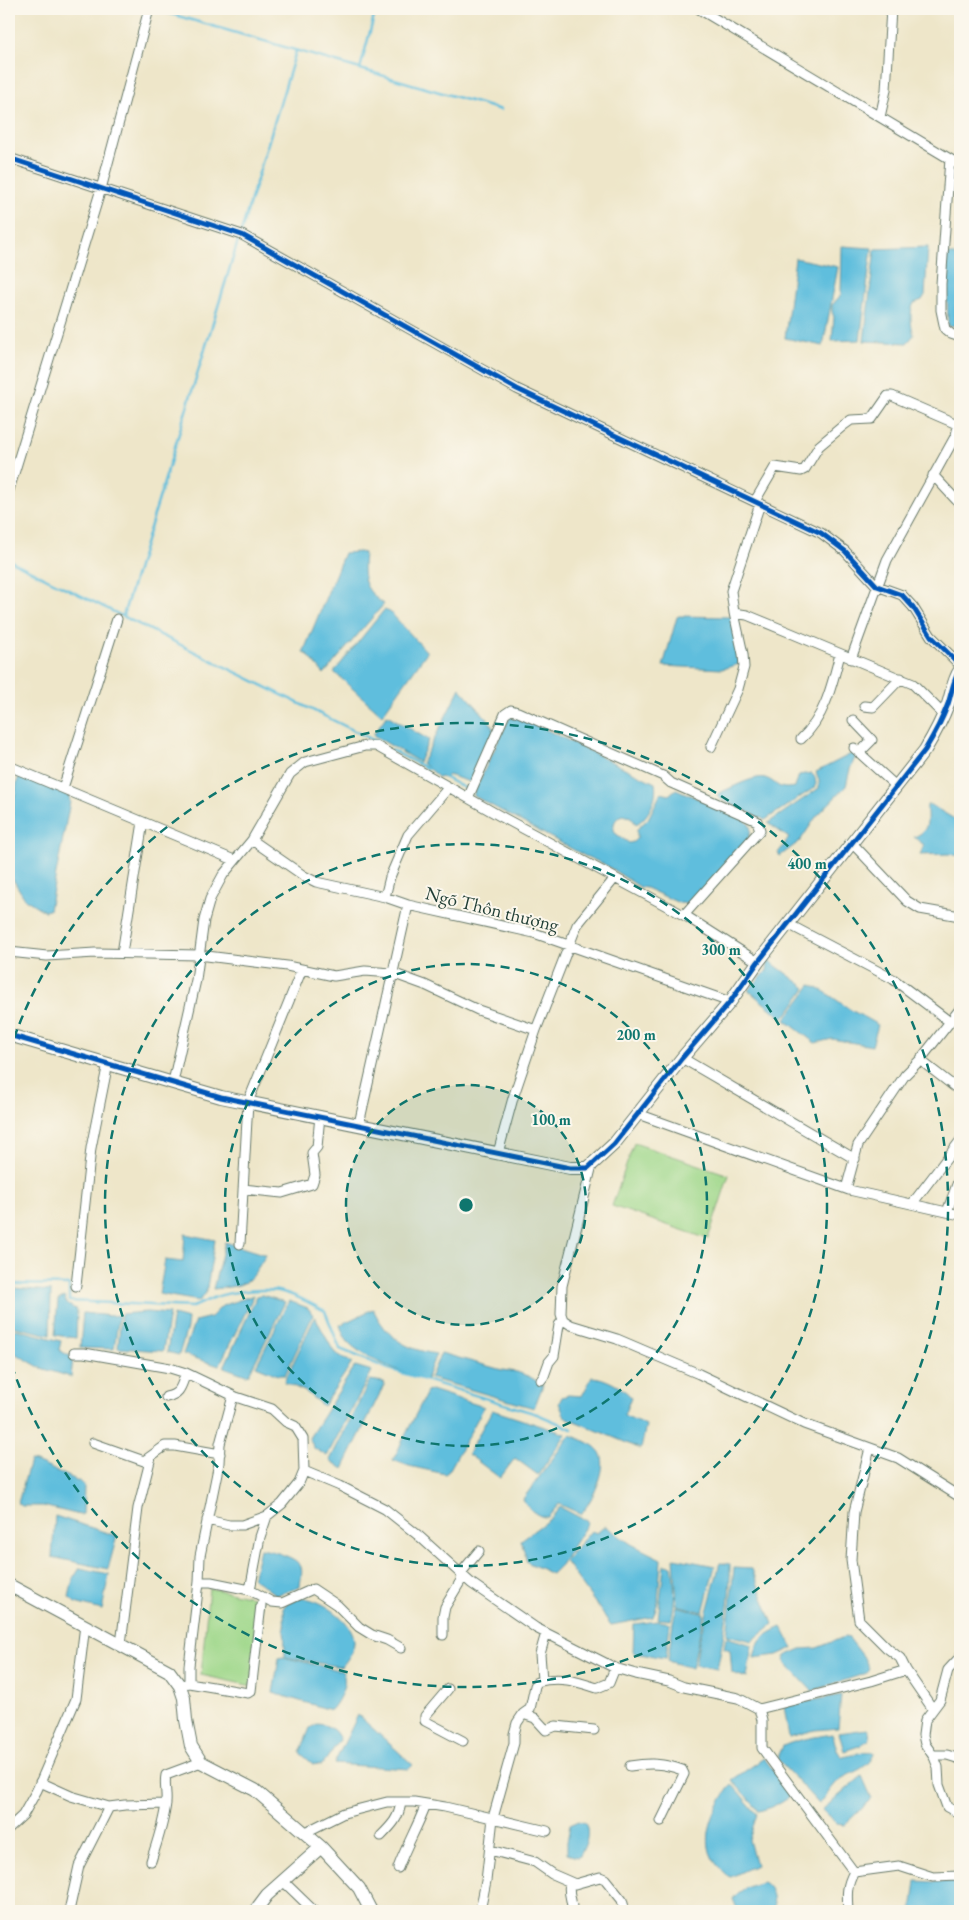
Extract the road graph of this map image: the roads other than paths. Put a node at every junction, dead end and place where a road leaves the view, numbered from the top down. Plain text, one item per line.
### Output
1 (149, 9) edge
2 (699, 9) edge
3 (891, 9) edge
4 (881, 114) junction
5 (9, 158) edge
6 (950, 159) junction
7 (960, 166) edge
8 (101, 188) junction
9 (960, 337) edge
10 (960, 422) edge
11 (934, 475) junction
12 (9, 490) edge
13 (758, 503) junction
14 (960, 504) edge
15 (878, 586) junction
16 (734, 612) junction
17 (117, 619) dead end
18 (840, 654) junction
19 (851, 659) junction
20 (960, 665) edge
21 (960, 670) edge
22 (901, 678) junction
23 (864, 706) dead end
24 (943, 714) junction
25 (853, 720) dead end
26 (801, 739) dead end
27 (710, 747) dead end
28 (9, 766) edge
29 (448, 787) junction
30 (897, 787) junction
31 (63, 788) junction
32 (468, 798) junction
33 (144, 822) junction
34 (252, 840) junction
35 (852, 843) junction
36 (234, 860) junction
37 (615, 878) junction
38 (385, 897) junction
39 (408, 905) junction
40 (684, 915) junction
41 (960, 916) edge
42 (788, 924) junction
43 (570, 945) junction
44 (9, 952) edge
45 (122, 953) junction
46 (199, 955) junction
47 (758, 962) junction
48 (302, 969) junction
49 (392, 973) junction
50 (730, 1002) junction
51 (960, 1010) edge
52 (950, 1022) junction
53 (536, 1030) junction
54 (9, 1035) edge
55 (682, 1058) junction
56 (920, 1060) junction
57 (108, 1063) junction
58 (173, 1082) junction
59 (960, 1091) edge
60 (248, 1102) junction
61 (638, 1114) junction
62 (320, 1116) junction
63 (359, 1124) junction
64 (960, 1141) edge
65 (498, 1152) junction
66 (855, 1159) junction
67 (592, 1165) junction
68 (960, 1176) edge
69 (243, 1189) junction
70 (846, 1189) junction
71 (912, 1204) junction
72 (947, 1212) junction
73 (960, 1215) edge
74 (240, 1244) dead end
75 (76, 1286) dead end
76 (563, 1320) junction
77 (74, 1353) dead end
78 (186, 1372) junction
79 (540, 1380) dead end
80 (233, 1396) junction
81 (166, 1397) dead end
82 (93, 1443) dead end
83 (870, 1448) junction
84 (220, 1454) junction
85 (151, 1457) junction
86 (304, 1471) junction
87 (960, 1497) edge
88 (267, 1516) junction
89 (207, 1520) junction
90 (479, 1551) dead end
91 (462, 1575) junction
92 (199, 1582) junction
93 (9, 1585) edge
94 (250, 1590) junction
95 (261, 1605) dead end
96 (85, 1625) junction
97 (546, 1633) junction
98 (443, 1636) dead end
99 (121, 1644) junction
100 (401, 1648) dead end
101 (960, 1657) edge
102 (615, 1668) junction
103 (906, 1670) junction
104 (542, 1680) junction
105 (184, 1684) junction
106 (448, 1689) dead end
107 (932, 1708) junction
108 (759, 1709) junction
109 (523, 1714) junction
110 (594, 1730) dead end
111 (463, 1740) dead end
112 (933, 1755) junction
113 (960, 1759) edge
114 (201, 1762) junction
115 (630, 1766) dead end
116 (40, 1782) junction
117 (401, 1802) junction
118 (166, 1804) junction
119 (426, 1804) junction
120 (108, 1807) junction
121 (960, 1814) edge
122 (493, 1818) junction
123 (661, 1820) dead end
124 (9, 1828) edge
125 (547, 1831) dead end
126 (304, 1833) junction
127 (381, 1836) dead end
128 (321, 1847) junction
129 (490, 1850) junction
130 (151, 1861) dead end
131 (398, 1868) dead end
132 (854, 1872) junction
133 (960, 1876) edge
134 (283, 1881) junction
135 (570, 1883) junction
136 (69, 1911) edge
137 (255, 1911) edge
138 (314, 1911) edge
139 (371, 1911) edge
140 (480, 1911) edge
141 (572, 1911) edge
142 (625, 1911) edge
143 (848, 1911) edge

1 - 8 street
2 - 4 street
3 - 4 street
4 - 6 street
5 - 8 street
6 - 7 street
6 - 9 street
8 - 12 street
8 - 13 street
10 - 11 street
10 - 13 street
11 - 14 street
11 - 15 street
13 - 15 street
13 - 16 street
15 - 19 street
15 - 20 street
16 - 18 street
16 - 27 street
17 - 31 street
18 - 19 street
18 - 26 street
19 - 22 street
21 - 24 street
22 - 23 street
22 - 24 street
24 - 30 street
25 - 30 street
28 - 31 street
29 - 32 street
29 - 34 street
29 - 38 street
30 - 35 street
31 - 33 street
32 - 37 street
32 - 40 street
33 - 36 street
33 - 45 street
34 - 36 street
34 - 38 street, Ngõ Thôn thượng
35 - 41 street
35 - 42 street
36 - 46 street
37 - 40 street
37 - 43 street
38 - 39 street, Ngõ Thôn thượng
39 - 43 street, Ngõ Thôn thượng
39 - 49 street
40 - 47 street
42 - 47 street
42 - 52 street
43 - 50 street, Ngõ Thôn thượng
43 - 53 street
44 - 45 street
45 - 46 street
46 - 48 street
46 - 58 street
47 - 50 street
48 - 49 street
48 - 60 street
49 - 53 street
49 - 63 street
50 - 55 street
51 - 52 street
52 - 56 street
53 - 65 street
54 - 57 street
55 - 61 street
55 - 66 street
56 - 59 street
56 - 66 street
57 - 58 street
57 - 75 street
58 - 60 street
60 - 62 street
60 - 69 street
61 - 67 street
61 - 70 street
62 - 63 street
62 - 69 street
63 - 65 street
64 - 71 street
65 - 67 street
66 - 70 street
67 - 76 street
68 - 72 street
69 - 74 street
70 - 71 street
71 - 72 street
72 - 73 street
76 - 79 street
76 - 83 street
77 - 78 street
78 - 80 street
78 - 81 street
80 - 84 street
80 - 86 street
82 - 85 street
83 - 87 street
83 - 103 street
84 - 85 street
84 - 89 street
85 - 99 street
86 - 88 street
86 - 91 street
88 - 89 street
88 - 94 street
89 - 92 street
90 - 91 street
91 - 97 street
91 - 98 street
92 - 94 street
92 - 105 street
93 - 96 street
94 - 100 street
95 - 105 street
96 - 99 street
96 - 116 street
97 - 102 street
97 - 104 street
99 - 105 street
101 - 107 street
102 - 104 street
102 - 108 street
103 - 107 street
103 - 108 street
104 - 109 street
105 - 114 street
106 - 111 street
107 - 112 street
108 - 132 street
109 - 110 street
109 - 122 street
112 - 113 street
112 - 121 street
114 - 118 street
114 - 126 street
115 - 123 street
116 - 120 street
116 - 124 street
117 - 119 street
117 - 126 street
117 - 127 street
118 - 120 street
118 - 130 street
119 - 122 street
119 - 131 street
120 - 136 street
122 - 125 street
122 - 129 street
126 - 128 street
128 - 134 street
128 - 139 street
129 - 135 street
129 - 140 street
132 - 133 street
132 - 143 street
134 - 137 street
134 - 138 street
135 - 141 street
135 - 142 street

